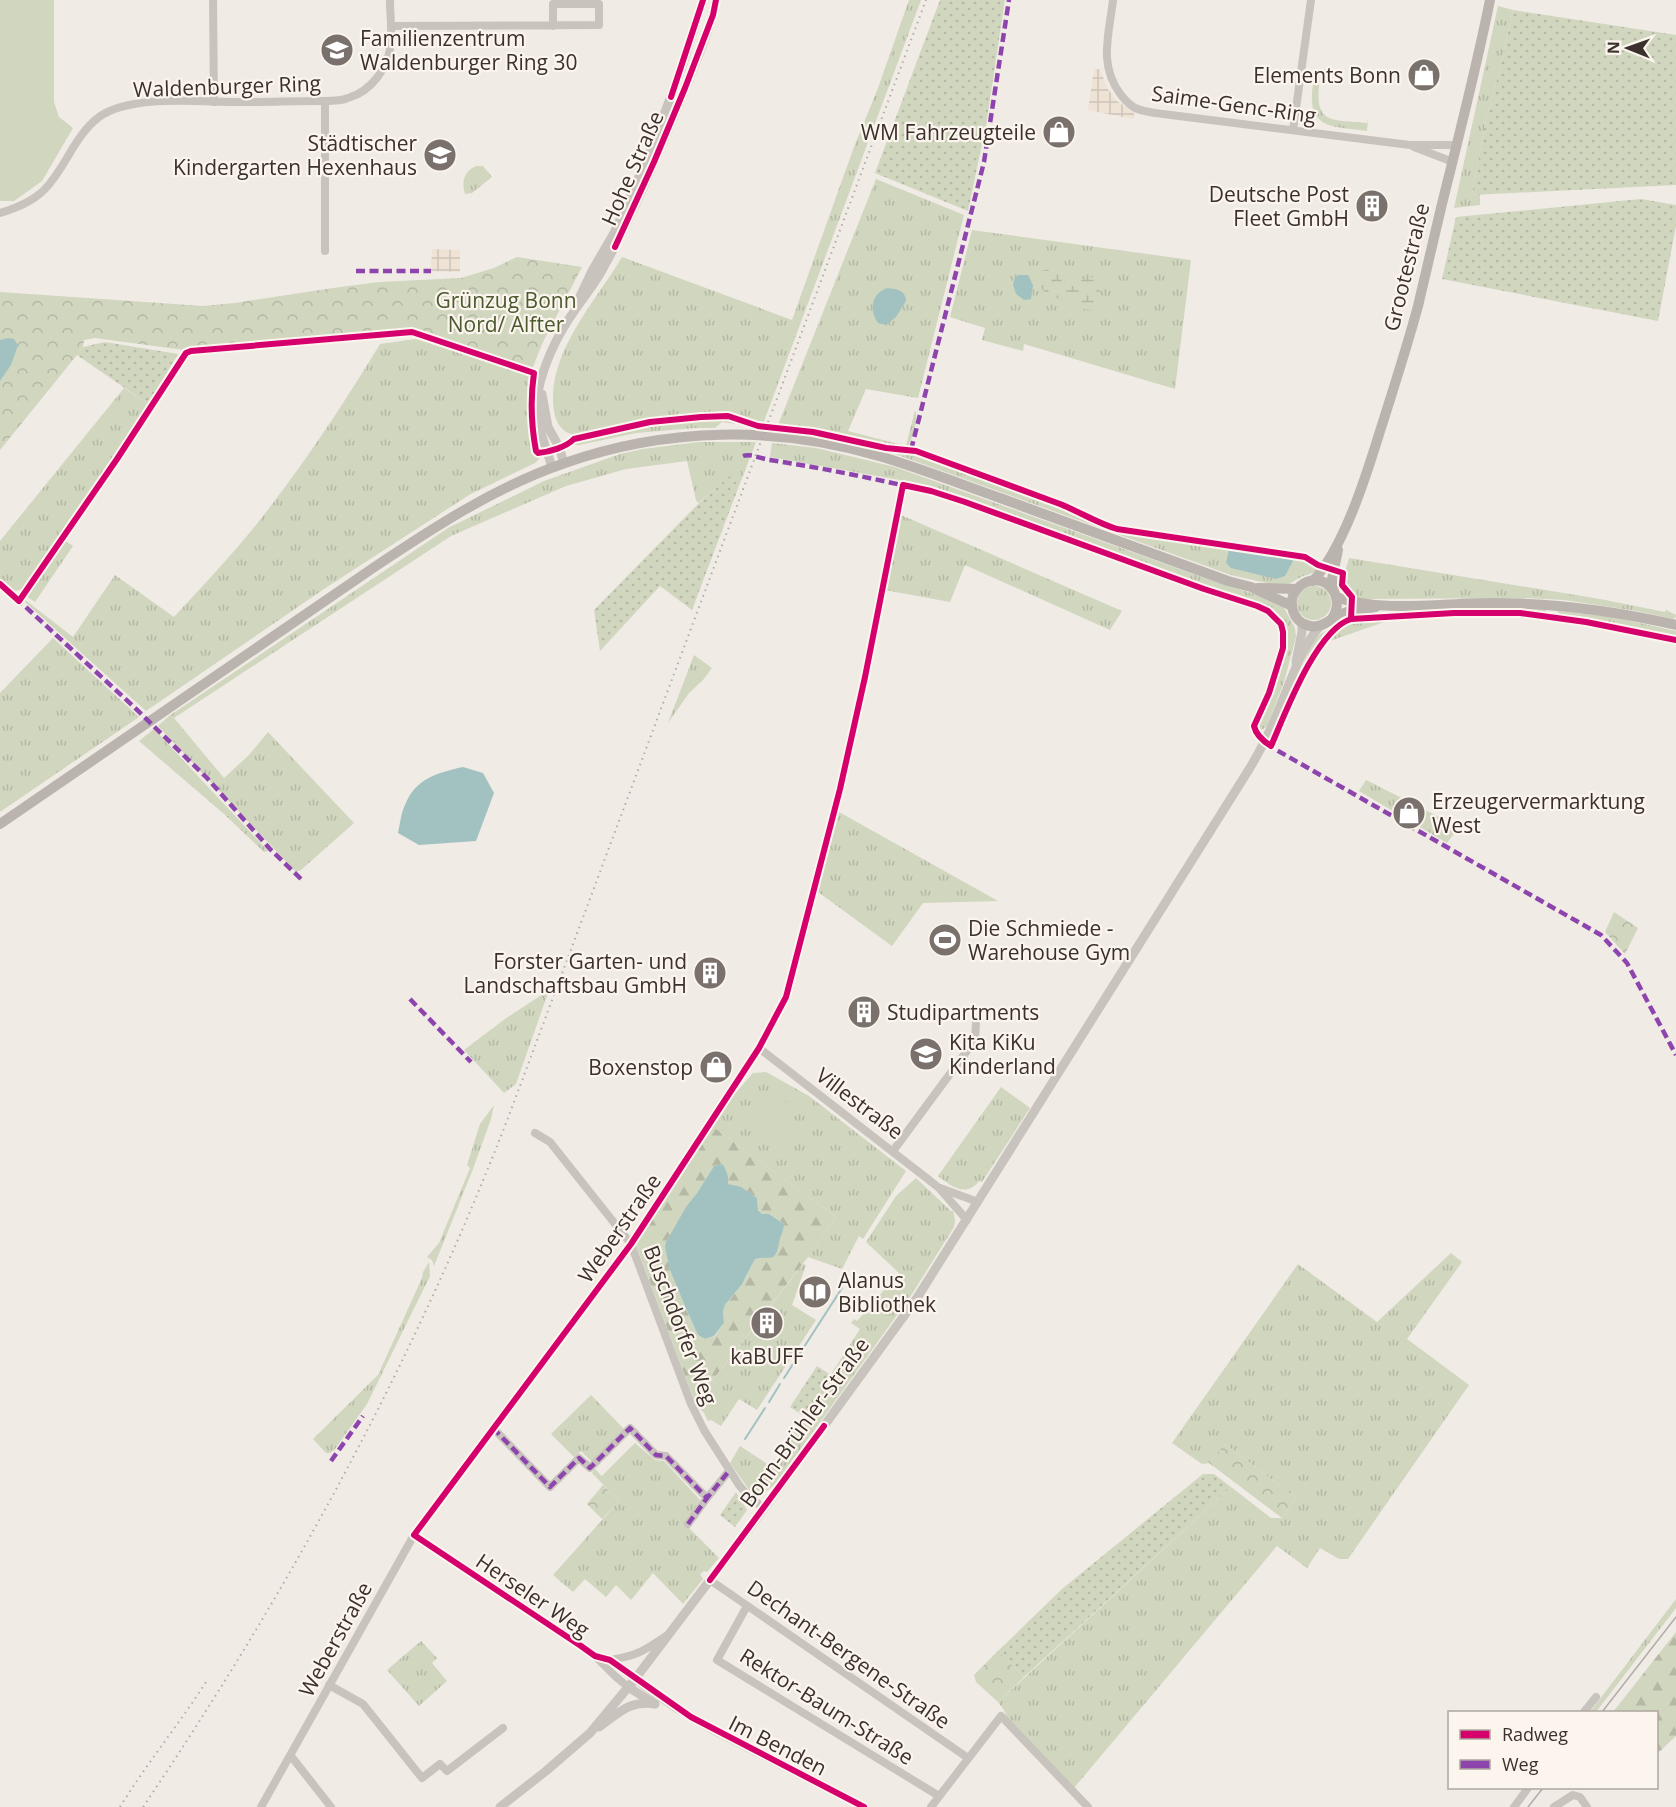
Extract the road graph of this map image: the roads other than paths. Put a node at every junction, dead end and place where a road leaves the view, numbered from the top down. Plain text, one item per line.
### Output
1 (213, 0) edge
2 (390, 0) edge
3 (703, 0) edge
4 (716, 0) edge
5 (1113, 0) edge
6 (1311, 0) edge
7 (1490, 0) edge
8 (391, 26) junction
9 (553, 26) junction
10 (325, 101) junction
11 (214, 102) junction
12 (1293, 130) junction
13 (1410, 145) junction
14 (1457, 145) junction
15 (1453, 162) junction
16 (0, 213) edge
17 (614, 242) junction
18 (325, 250) dead end
19 (541, 380) junction
20 (564, 463) junction
21 (552, 468) junction
22 (1340, 538) junction
23 (1313, 580) junction
24 (1251, 587) junction
25 (1297, 589) junction
26 (1335, 594) junction
27 (1292, 606) junction
28 (1383, 606) junction
29 (1331, 620) junction
30 (1302, 623) junction
31 (1676, 625) edge
32 (1320, 626) junction
33 (1293, 673) junction
34 (0, 824) edge
35 (808, 917) dead end
36 (976, 1023) dead end
37 (759, 1048) junction
38 (535, 1133) dead end
39 (893, 1150) junction
40 (939, 1188) junction
41 (978, 1202) junction
42 (967, 1220) junction
43 (631, 1244) junction
44 (493, 1428) junction
45 (729, 1471) junction
46 (707, 1498) junction
47 (764, 1508) junction
48 (688, 1524) dead end
49 (414, 1535) junction
50 (710, 1580) junction
51 (747, 1606) junction
52 (669, 1634) junction
53 (596, 1656) junction
54 (610, 1660) junction
55 (635, 1679) junction
56 (329, 1685) junction
57 (628, 1687) junction
58 (1596, 1697) dead end
59 (656, 1704) junction
60 (678, 1709) junction
61 (1586, 1711) edge
62 (503, 1728) dead end
63 (590, 1733) junction
64 (291, 1756) junction
65 (968, 1758) junction
66 (1527, 1789) edge
67 (939, 1796) junction
68 (261, 1807) edge
69 (331, 1807) edge
70 (500, 1807) edge
71 (864, 1807) edge
72 (931, 1807) edge
73 (1088, 1807) edge
74 (1514, 1807) edge
75 (1554, 1807) edge
76 (1587, 1807) edge

1 - 11 street
2 - 8 street, Waldenburger Ring
3 - 17 street, Hohe Straße
4 - 17 street, Hohe Straße
5 - 12 street, Saime-Genc-Ring
6 - 12 street
7 - 14 main road, Grootestraße
8 - 9 street
8 - 10 street, Waldenburger Ring
9 - 9 street
10 - 11 street, Waldenburger Ring
10 - 18 street
11 - 16 street, Waldenburger Ring
12 - 13 street, Saime-Genc-Ring
13 - 14 street, Saime-Genc-Ring
13 - 15 street, Saime-Genc-Ring
14 - 15 main road, Grootestraße
15 - 22 main road, Grootestraße
17 - 19 street, Hohe Straße
19 - 20 street, Hohe Straße
19 - 21 street, Hohe Straße
20 - 21 main road
20 - 24 main road
21 - 34 main road
22 - 23 main road, Grootestraße
22 - 26 main road, Grootestraße
23 - 25 main road
23 - 26 main road
24 - 25 main road
24 - 27 main road
25 - 27 main road
26 - 28 main road
26 - 29 main road
27 - 30 main road
28 - 29 main road
28 - 31 main road
29 - 32 main road
30 - 32 main road
30 - 33 street, Bonn-Brühler-Straße
32 - 33 street, Bonn-Brühler-Straße
33 - 41 street, Bonn-Brühler-Straße
35 - 37 street, Weberstraße
36 - 39 street
37 - 39 street, Villestraße
37 - 43 street, Weberstraße
38 - 43 street, Buschdorfer Weg
39 - 40 street, Villestraße
40 - 41 street, Villestraße
40 - 42 street, Villestraße
41 - 42 street, Bonn-Brühler-Straße
42 - 47 street, Bonn-Brühler-Straße
43 - 44 street, Weberstraße
43 - 45 street, Buschdorfer Weg
44 - 46 street
44 - 49 street, Weberstraße
45 - 46 street
45 - 47 street, Buschdorfer Weg
46 - 48 street
47 - 50 street, Bonn-Brühler-Straße
49 - 53 street, Herseler Weg
49 - 56 street, Weberstraße
50 - 51 street, Dechant-Bergene-Straße
50 - 52 street, Bonn-Brühler-Straße
51 - 65 street, Dechant-Bergene-Straße
51 - 67 street, Rektor-Baum-Straße
52 - 54 street, Bonn-Brühler-Straße
52 - 55 street, Bonn-Brühler-Straße
53 - 54 street, Herseler Weg
53 - 57 street, Herseler Weg
54 - 55 street, Herseler Weg
55 - 57 street, Bonn-Brühler-Straße
55 - 60 street, Im Benden
56 - 62 street
56 - 64 street, Weberstraße
57 - 59 street, Im Benden
57 - 63 street, Bonn-Brühler-Straße
58 - 61 street
59 - 60 street, Im Benden
59 - 63 street
60 - 71 street, Im Benden
63 - 70 street, Bonn-Brühler-Straße
64 - 68 street, Weberstraße
64 - 69 street
65 - 67 street
65 - 73 street
66 - 74 street
67 - 72 street
75 - 76 street

